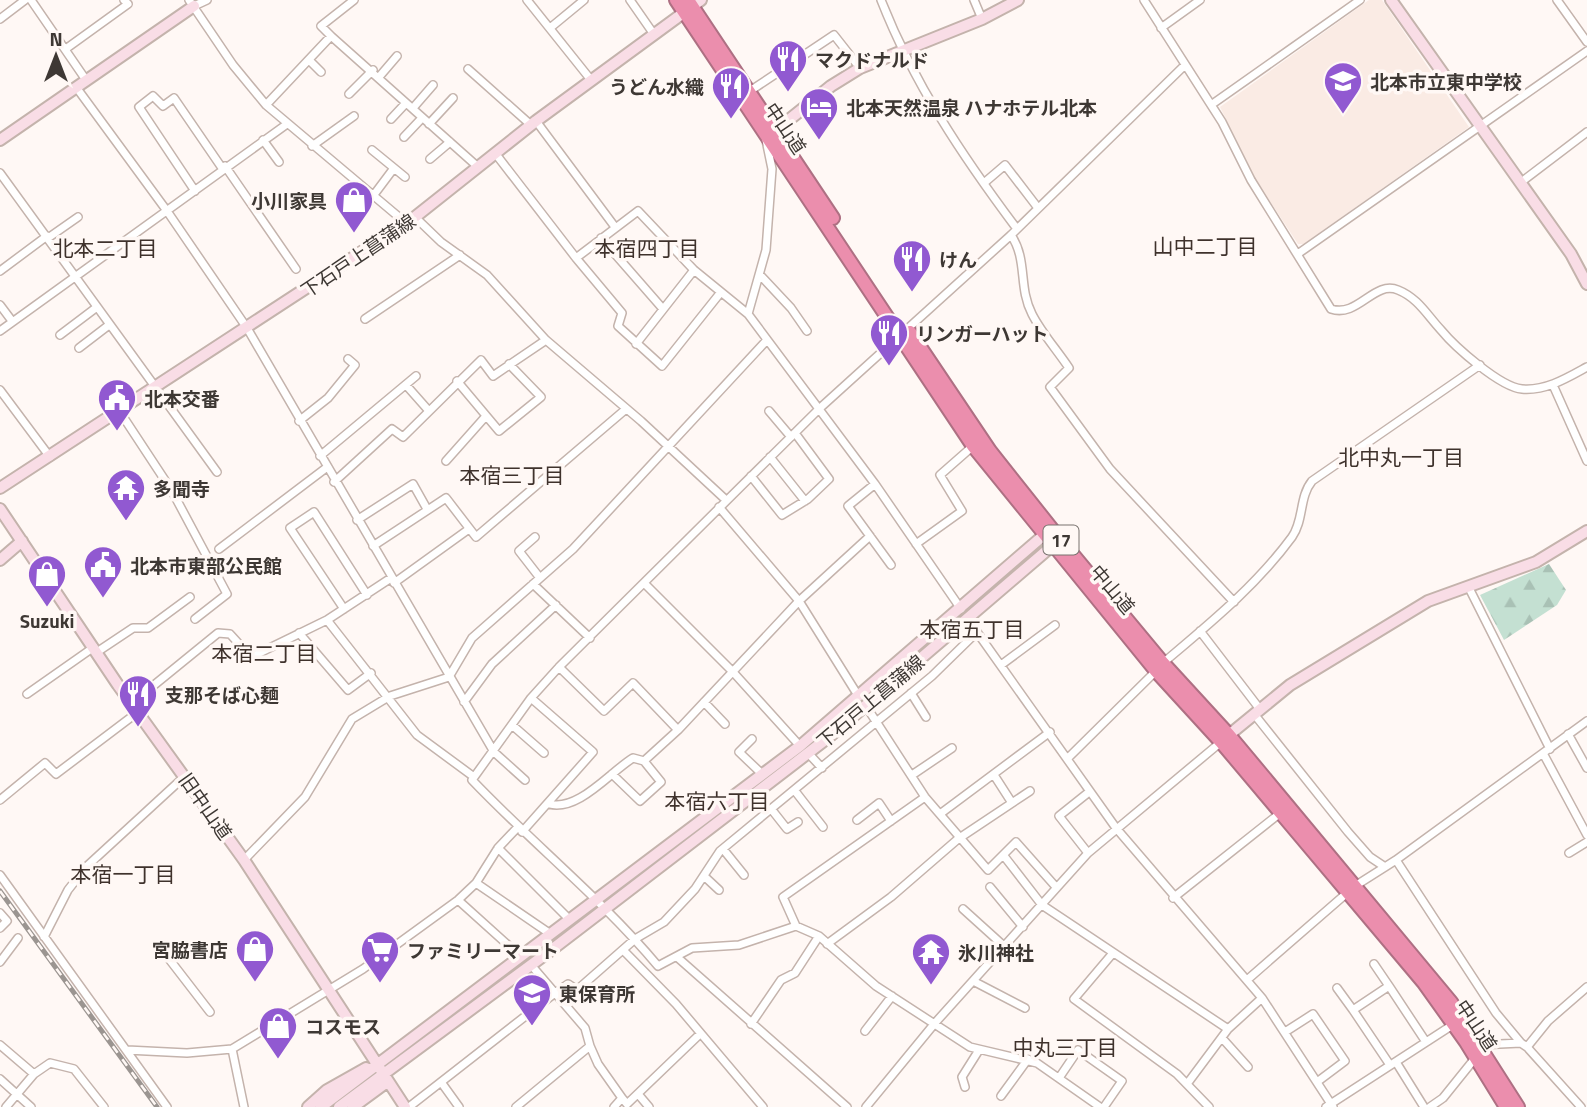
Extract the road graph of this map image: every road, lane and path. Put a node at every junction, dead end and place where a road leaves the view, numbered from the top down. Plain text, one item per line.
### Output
1 (25, 0) edge
2 (31, 0) edge
3 (124, 0) edge
4 (207, 0) edge
5 (354, 0) edge
6 (527, 0) edge
7 (584, 0) edge
8 (630, 0) edge
9 (676, 0) edge
10 (881, 0) edge
11 (974, 0) edge
12 (1017, 0) edge
13 (1144, 0) edge
14 (1200, 0) edge
15 (1360, 0) edge
16 (1391, 0) edge
17 (1557, 0) edge
18 (191, 3) edge
19 (691, 5) edge
20 (0, 19) edge
21 (982, 19) junction
22 (550, 28) junction
23 (1161, 28) junction
24 (653, 33) junction
25 (331, 36) junction
26 (1587, 42) edge
27 (66, 48) junction
28 (1587, 51) edge
29 (902, 54) junction
30 (397, 56) dead end
31 (310, 61) junction
32 (1185, 65) junction
33 (860, 68) junction
34 (468, 69) dead end
35 (321, 72) dead end
36 (376, 74) junction
37 (86, 80) junction
38 (591, 80) junction
39 (433, 85) dead end
40 (76, 87) junction
41 (750, 91) junction
42 (349, 94) dead end
43 (453, 98) dead end
44 (266, 104) junction
45 (1211, 104) junction
46 (409, 105) junction
47 (354, 117) dead end
48 (422, 118) junction
49 (391, 119) dead end
50 (534, 123) junction
51 (287, 124) junction
52 (429, 124) junction
53 (1479, 125) junction
54 (771, 132) junction
55 (1587, 132) edge
56 (404, 137) dead end
57 (0, 140) edge
58 (263, 140) junction
59 (450, 142) junction
60 (312, 146) junction
61 (372, 150) dead end
62 (495, 153) junction
63 (430, 159) dead end
64 (279, 162) dead end
65 (223, 167) junction
66 (478, 167) junction
67 (394, 168) junction
68 (0, 173) edge
69 (405, 177) dead end
70 (1251, 180) junction
71 (984, 183) junction
72 (1520, 183) junction
73 (1245, 187) dead end
74 (195, 191) junction
75 (373, 196) junction
76 (1038, 208) junction
77 (167, 211) junction
78 (78, 217) dead end
79 (410, 220) junction
80 (615, 227) junction
81 (1017, 229) junction
82 (1011, 235) junction
83 (48, 237) junction
84 (601, 238) junction
85 (1299, 253) junction
86 (460, 256) junction
87 (576, 258) junction
88 (296, 269) dead end
89 (694, 270) junction
90 (0, 271) edge
91 (760, 275) junction
92 (76, 276) junction
93 (1587, 284) edge
94 (721, 292) junction
95 (0, 305) edge
96 (97, 307) junction
97 (663, 309) junction
98 (748, 314) junction
99 (365, 319) dead end
100 (12, 321) junction
101 (109, 325) junction
102 (247, 328) junction
103 (0, 331) edge
104 (807, 331) dead end
105 (904, 331) junction
106 (60, 335) dead end
107 (546, 340) junction
108 (767, 340) junction
109 (636, 344) junction
110 (79, 348) dead end
111 (348, 359) dead end
112 (509, 364) junction
113 (1480, 366) junction
114 (1587, 367) edge
115 (416, 376) dead end
116 (457, 381) junction
117 (406, 385) junction
118 (1553, 385) junction
119 (155, 388) junction
120 (0, 390) edge
121 (626, 408) junction
122 (820, 408) junction
123 (120, 411) junction
124 (429, 411) junction
125 (769, 411) dead end
126 (486, 416) junction
127 (299, 421) junction
128 (793, 435) junction
129 (668, 445) junction
130 (973, 446) junction
131 (320, 456) junction
132 (50, 457) junction
133 (771, 457) junction
134 (446, 461) dead end
135 (1587, 461) edge
136 (327, 468) junction
137 (217, 472) dead end
138 (751, 476) junction
139 (334, 482) junction
140 (875, 484) junction
141 (0, 488) edge
142 (726, 500) junction
143 (805, 501) junction
144 (719, 507) junction
145 (0, 509) edge
146 (427, 509) junction
147 (357, 520) junction
148 (469, 528) junction
149 (1587, 531) edge
150 (870, 536) junction
151 (535, 537) dead end
152 (1050, 538) junction
153 (22, 541) junction
154 (916, 544) junction
155 (373, 546) junction
156 (219, 549) dead end
157 (0, 560) edge
158 (891, 565) dead end
159 (393, 580) junction
160 (537, 581) junction
161 (645, 584) junction
162 (1468, 586) junction
163 (367, 595) junction
164 (190, 597) dead end
165 (799, 601) junction
166 (1234, 602) junction
167 (556, 604) junction
168 (344, 609) junction
169 (964, 614) junction
170 (195, 619) dead end
171 (327, 620) junction
172 (1055, 625) dead end
173 (1200, 631) junction
174 (977, 632) junction
175 (299, 633) junction
176 (590, 638) junction
177 (95, 650) junction
178 (1001, 665) junction
179 (559, 667) junction
180 (1160, 667) junction
181 (733, 672) junction
182 (371, 673) junction
183 (449, 677) junction
184 (911, 693) junction
185 (27, 694) dead end
186 (390, 696) junction
187 (531, 698) junction
188 (464, 702) junction
189 (704, 702) junction
190 (863, 702) junction
191 (135, 708) junction
192 (1256, 711) junction
193 (926, 717) dead end
194 (877, 721) junction
195 (1587, 722) edge
196 (725, 724) dead end
197 (512, 725) junction
198 (678, 730) junction
199 (1050, 732) junction
200 (1568, 734) junction
201 (1225, 738) junction
202 (752, 739) dead end
203 (952, 748) dead end
204 (804, 750) junction
205 (494, 752) junction
206 (1547, 752) junction
207 (544, 753) dead end
208 (1069, 757) junction
209 (644, 761) junction
210 (822, 768) junction
211 (1587, 768) edge
212 (612, 774) junction
213 (762, 774) junction
214 (912, 775) junction
215 (993, 775) junction
216 (186, 776) junction
217 (474, 778) junction
218 (525, 780) dead end
219 (795, 791) junction
220 (1030, 791) dead end
221 (1089, 792) junction
222 (925, 797) junction
223 (0, 800) edge
224 (1012, 803) junction
225 (549, 804) junction
226 (772, 810) junction
227 (940, 814) junction
228 (1279, 814) junction
229 (858, 820) dead end
230 (891, 821) junction
231 (797, 822) dead end
232 (823, 827) dead end
233 (1116, 828) junction
234 (520, 830) junction
235 (1587, 835) edge
236 (958, 839) junction
237 (1587, 842) edge
238 (498, 848) junction
239 (723, 849) junction
240 (1088, 853) junction
241 (1569, 853) dead end
242 (1004, 856) junction
243 (244, 860) junction
244 (1396, 860) junction
245 (1385, 867) junction
246 (0, 875) edge
247 (744, 875) dead end
248 (704, 876) junction
249 (476, 883) junction
250 (990, 887) dead end
251 (1056, 887) junction
252 (719, 890) dead end
253 (1351, 890) junction
254 (596, 897) junction
255 (1173, 898) junction
256 (458, 900) junction
257 (1042, 905) junction
258 (607, 907) junction
259 (963, 909) dead end
260 (0, 913) edge
261 (568, 918) junction
262 (796, 926) junction
263 (1023, 927) junction
264 (0, 928) edge
265 (549, 933) junction
266 (819, 936) junction
267 (44, 937) junction
268 (18, 938) dead end
269 (635, 939) junction
270 (827, 944) junction
271 (1005, 947) junction
272 (623, 950) junction
273 (1113, 953) junction
274 (166, 955) dead end
275 (519, 956) junction
276 (677, 957) junction
277 (0, 962) edge
278 (1374, 964) dead end
279 (531, 965) junction
280 (1247, 980) junction
281 (975, 982) junction
282 (1389, 986) junction
283 (1587, 987) edge
284 (1337, 988) dead end
285 (327, 991) junction
286 (555, 993) junction
287 (892, 996) junction
288 (1262, 998) junction
289 (1025, 1008) dead end
290 (1353, 1010) junction
291 (210, 1012) dead end
292 (935, 1023) junction
293 (751, 1024) junction
294 (1454, 1024) junction
295 (1228, 1029) junction
296 (865, 1031) dead end
297 (1285, 1032) junction
298 (700, 1034) junction
299 (1222, 1038) junction
300 (1426, 1042) junction
301 (0, 1045) edge
302 (1524, 1045) junction
303 (590, 1046) junction
304 (232, 1049) junction
305 (127, 1050) junction
306 (979, 1050) junction
307 (1478, 1051) junction
308 (1028, 1059) junction
309 (1393, 1063) junction
310 (1248, 1067) dead end
311 (381, 1073) junction
312 (34, 1074) junction
313 (368, 1077) junction
314 (1059, 1078) junction
315 (0, 1079) edge
316 (441, 1082) junction
317 (1317, 1082) junction
318 (1188, 1084) junction
319 (965, 1087) dead end
320 (18, 1094) junction
321 (638, 1094) junction
322 (1001, 1096) dead end
323 (622, 1098) junction
324 (1090, 1100) junction
325 (1206, 1104) edge
326 (758, 1105) edge
327 (1330, 1106) edge
328 (6, 1107) edge
329 (31, 1107) edge
330 (104, 1107) edge
331 (167, 1107) edge
332 (244, 1107) edge
333 (308, 1107) edge
334 (321, 1107) edge
335 (339, 1107) edge
336 (353, 1107) edge
337 (407, 1107) edge
338 (458, 1107) edge
339 (516, 1107) edge
340 (614, 1107) edge
341 (649, 1107) edge
342 (847, 1107) edge
343 (866, 1107) edge
344 (1084, 1107) edge
345 (1102, 1107) edge
346 (1196, 1107) edge
347 (1424, 1107) edge
348 (1430, 1107) edge
349 (1506, 1107) edge
350 (1518, 1107) edge
351 (1581, 1107) edge

1 - 20 street
2 - 27 street
3 - 27 street
4 - 18 street
5 - 25 street
6 - 22 street
7 - 22 street
8 - 24 street
9 - 19 highway, 中山道 / 17
10 - 29 street
11 - 21 street
12 - 21 main road
13 - 23 street
14 - 23 street
15 - 45 street
16 - 53 main road
17 - 26 street
18 - 37 main road
18 - 44 street
19 - 24 main road, 下石戸上菖蒲線
19 - 41 highway, 中山道 / 17
19 - 54 highway, 中山道 / 17
21 - 29 main road
22 - 38 street
23 - 32 street
24 - 38 main road, 下石戸上菖蒲線
25 - 31 street
25 - 36 street
27 - 37 street
28 - 53 street
29 - 33 main road
29 - 71 street
30 - 36 street
31 - 35 street
31 - 44 street
32 - 45 street
32 - 76 street
33 - 41 street
33 - 54 main road
34 - 50 street
36 - 42 street
36 - 46 street
37 - 40 main road
38 - 50 main road, 下石戸上菖蒲線
39 - 46 street
40 - 57 main road
40 - 77 street
41 - 54 highway, 中山道 / 17
43 - 52 street
44 - 51 street
45 - 70 street
46 - 48 street
46 - 49 street
47 - 60 street
48 - 52 street
48 - 56 street
50 - 62 main road, 下石戸上菖蒲線
50 - 80 street
51 - 58 street
51 - 60 street
52 - 59 street
53 - 72 main road
53 - 85 street
54 - 91 street
54 - 105 highway, 中山道 / 17
55 - 72 street
58 - 64 street
58 - 65 street
59 - 63 street
59 - 66 street
60 - 75 street
61 - 67 street
62 - 66 main road, 下石戸上菖蒲線
62 - 87 street
65 - 74 street
65 - 74 street
65 - 88 street
66 - 79 main road, 下石戸上菖蒲線
67 - 69 street
67 - 75 street
68 - 83 street
70 - 73 street
70 - 85 street
71 - 76 street
71 - 81 street
72 - 93 main road
74 - 77 street
75 - 79 street
76 - 81 street
77 - 92 street
77 - 102 street
78 - 83 street
79 - 86 street
79 - 102 main road, 下石戸上菖蒲線
80 - 84 street
80 - 89 street
81 - 82 street
82 - 105 street
82 - 166 street
83 - 90 street
83 - 92 street
84 - 87 street
84 - 97 street
85 - 113 street
86 - 99 street
86 - 107 street
87 - 109 street
89 - 94 street
89 - 97 street
91 - 98 street
91 - 104 street
92 - 96 street
92 - 100 street
94 - 98 street
94 - 109 street
95 - 100 street
96 - 101 street
96 - 106 street
97 - 109 street
98 - 108 street
100 - 103 street
101 - 110 street
101 - 119 street
102 - 119 main road, 下石戸上菖蒲線
102 - 127 street
105 - 122 street
105 - 130 highway, 中山道 / 17
105 - 152 highway, 中山道 / 17
107 - 112 street
107 - 121 street
108 - 122 street
108 - 129 street
111 - 127 street
112 - 116 street
112 - 126 street
113 - 118 street
113 - 166 street
114 - 118 street
115 - 117 street
116 - 124 street
116 - 126 street
117 - 124 street
117 - 131 street
118 - 135 street
119 - 123 main road, 下石戸上菖蒲線
119 - 137 street
120 - 132 street
121 - 129 street
121 - 148 street
122 - 128 street
122 - 140 street
123 - 132 main road, 下石戸上菖蒲線
123 - 170 street
124 - 139 street
125 - 128 street
126 - 134 street
127 - 131 street
128 - 133 street
128 - 143 street
129 - 142 street
129 - 160 street
130 - 152 highway, 中山道 / 17
130 - 154 street
131 - 136 street
132 - 141 main road, 下石戸上菖蒲線
133 - 138 street
133 - 143 street
136 - 139 street
136 - 156 street
138 - 142 street
138 - 143 street
139 - 147 street
140 - 150 street
140 - 154 street
142 - 144 street
144 - 161 street
144 - 165 street
145 - 153 main road, 旧中山道
146 - 147 street
146 - 148 street
146 - 155 street
147 - 155 street
148 - 159 street
149 - 162 main road
150 - 158 street
150 - 165 street
151 - 160 street
152 - 169 main road, 下石戸上菖蒲線
152 - 180 highway, 中山道 / 17
153 - 157 main road
153 - 177 main road, 旧中山道
154 - 169 street
155 - 159 street
159 - 163 street
159 - 183 street
160 - 167 street
160 - 183 street
161 - 176 street
161 - 181 street
162 - 192 main road
162 - 206 street
163 - 168 street
163 - 168 street
164 - 177 street
165 - 181 street
165 - 190 street
166 - 173 street
167 - 176 street
167 - 188 street
168 - 171 street
169 - 174 street
169 - 190 main road, 下石戸上菖蒲線
171 - 175 street
171 - 182 street
172 - 178 street
173 - 180 street
173 - 192 street
174 - 178 street
174 - 184 street
175 - 182 street
175 - 191 street
176 - 179 street
177 - 185 street
177 - 191 main road, 旧中山道
178 - 199 street
179 - 187 street
179 - 198 street
180 - 201 highway, 中山道 / 17
180 - 208 street
181 - 189 street
181 - 204 street
182 - 186 street
183 - 186 street
183 - 188 street
184 - 193 street
184 - 194 street
186 - 217 street
186 - 243 street
187 - 197 street
187 - 225 street
188 - 205 street
189 - 196 street
189 - 198 street
190 - 194 street
190 - 204 main road, 下石戸上菖蒲線
191 - 216 main road, 旧中山道
191 - 223 street
192 - 201 main road
192 - 245 street
194 - 210 street
194 - 214 street
195 - 200 street
197 - 205 street
197 - 207 street
198 - 209 street
199 - 208 street
199 - 215 street
200 - 206 street
200 - 211 street
201 - 228 highway, 中山道 / 17
201 - 233 street
201 - 253 highway, 中山道 / 17
202 - 213 street
203 - 214 street
204 - 210 street
204 - 213 main road, 下石戸上菖蒲線
204 - 258 main road, 下石戸上菖蒲線
205 - 217 street
205 - 218 street
206 - 235 street
206 - 244 street
208 - 221 street
209 - 212 street
209 - 212 street
210 - 219 street
212 - 225 street
213 - 254 main road, 下石戸上菖蒲線
214 - 222 street
215 - 224 street
215 - 227 street
216 - 243 main road, 旧中山道
216 - 267 street
217 - 234 street
219 - 226 street
219 - 232 street
220 - 224 street
221 - 233 street
221 - 240 street
222 - 227 street
222 - 230 street
224 - 236 street
225 - 234 street
226 - 231 street
226 - 239 street
227 - 236 street
228 - 253 highway, 中山道 / 17
228 - 255 street
229 - 230 street
230 - 262 street
233 - 240 street
233 - 255 street
234 - 238 street
234 - 254 street
236 - 242 street
236 - 270 street
237 - 241 street
238 - 249 street
238 - 261 street
239 - 247 street
239 - 248 street
240 - 251 street
242 - 251 street
242 - 257 street
243 - 285 main road, 旧中山道
244 - 245 street
244 - 302 street
245 - 253 street
246 - 267 street
248 - 252 street
248 - 269 street
249 - 256 street
249 - 265 street
250 - 263 street
251 - 257 street
253 - 280 street
253 - 294 highway, 中山道 / 17
253 - 307 highway, 中山道 / 17
254 - 258 street
254 - 261 main road, 下石戸上菖蒲線
255 - 280 street
256 - 275 street
256 - 285 street
257 - 263 street
257 - 273 street
258 - 269 street
258 - 279 main road, 下石戸上菖蒲線
259 - 271 street
260 - 264 street
261 - 265 main road, 下石戸上菖蒲線
262 - 266 street
262 - 276 street
263 - 271 street
265 - 275 main road, 下石戸上菖蒲線
266 - 270 street
266 - 293 street
267 - 305 street
268 - 277 street
269 - 272 street
269 - 276 street
270 - 287 street
271 - 281 street
272 - 286 street
272 - 298 street
273 - 295 street
273 - 318 street
274 - 291 street
275 - 311 main road, 下石戸上菖蒲線
276 - 293 street
278 - 282 street
279 - 286 street
279 - 311 main road, 下石戸上菖蒲線
280 - 288 street
281 - 289 street
281 - 292 street
282 - 290 street
282 - 300 street
283 - 302 street
284 - 290 street
285 - 304 street
285 - 311 main road, 旧中山道
286 - 303 street
286 - 316 street
287 - 292 street
287 - 296 street
288 - 295 street
288 - 297 street
290 - 309 street
292 - 306 street
292 - 343 street
293 - 342 street
294 - 300 street
294 - 307 highway, 中山道 / 17
295 - 299 street
297 - 317 street
297 - 317 street
298 - 321 street
298 - 326 street
299 - 310 street
299 - 318 street
300 - 309 street
301 - 312 street
302 - 307 street
302 - 351 street
303 - 323 street
303 - 339 street
304 - 305 street
304 - 332 street
305 - 331 street
306 - 308 street
306 - 319 street
307 - 348 street
307 - 349 highway, 中山道 / 17
307 - 350 highway, 中山道 / 17
308 - 314 street
308 - 322 street
309 - 327 street
309 - 347 street
311 - 313 main road, 下石戸上菖蒲線
311 - 333 main road
311 - 336 main road
311 - 337 main road, 旧中山道
312 - 320 street
312 - 330 street
313 - 334 main road
313 - 335 main road
314 - 324 street
314 - 345 street
315 - 320 street
316 - 337 street
316 - 338 street
317 - 327 street
318 - 325 street
320 - 328 street
320 - 329 street
321 - 323 street
321 - 341 street
323 - 340 street
324 - 344 street
324 - 345 street
325 - 346 street

